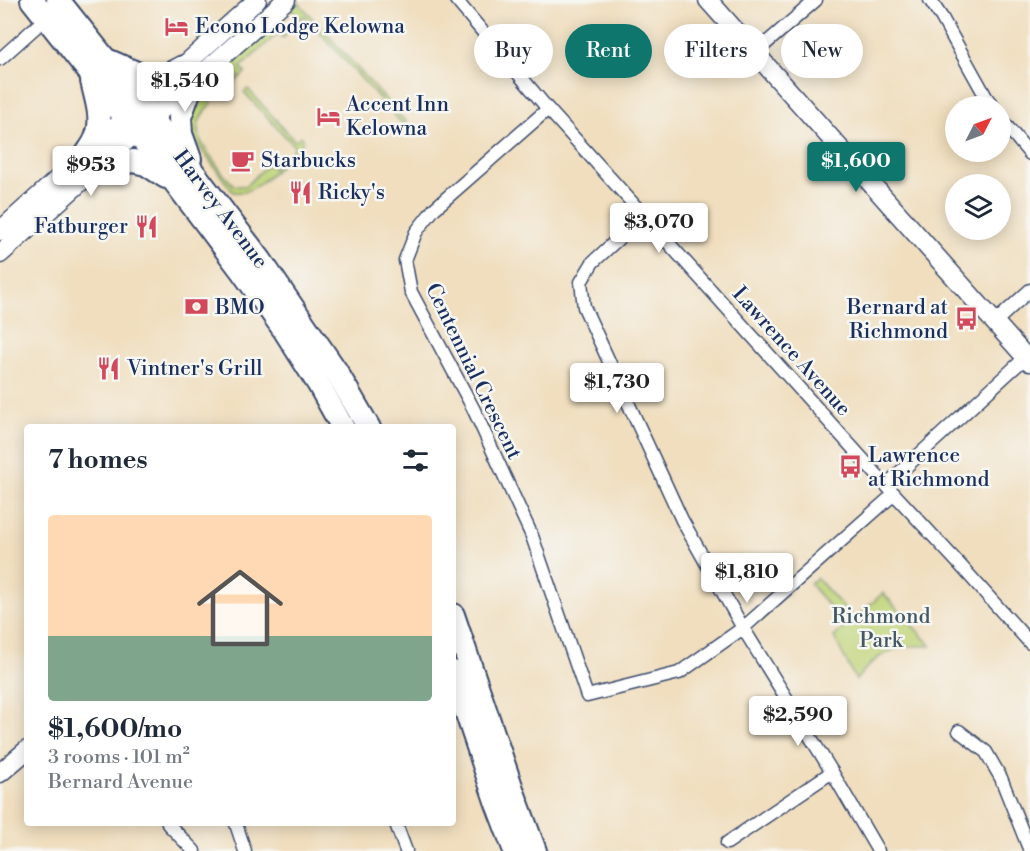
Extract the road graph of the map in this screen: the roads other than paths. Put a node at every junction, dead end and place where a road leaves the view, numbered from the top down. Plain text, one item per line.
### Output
1 (32, 0) edge
2 (257, 0) edge
3 (456, 0) edge
4 (708, 0) edge
5 (816, 0) edge
6 (930, 0) edge
7 (276, 3) edge
8 (52, 9) edge
9 (729, 24) edge
10 (769, 41) edge
11 (0, 59) edge
12 (97, 65) junction
13 (769, 69) edge
14 (188, 74) junction
15 (985, 96) edge
16 (548, 109) junction
17 (139, 118) junction
18 (1011, 131) edge
19 (1030, 154) edge
20 (91, 161) junction
21 (187, 180) junction
22 (644, 215) junction
23 (0, 231) edge
24 (0, 254) edge
25 (1030, 290) edge
26 (995, 322) junction
27 (1028, 359) edge
28 (341, 424) edge
29 (367, 424) edge
30 (890, 489) junction
31 (456, 624) edge
32 (743, 628) junction
33 (1030, 643) edge
34 (456, 681) edge
35 (959, 731) dead end
36 (24, 753) edge
37 (832, 772) junction
38 (0, 774) edge
39 (170, 826) edge
40 (237, 826) edge
41 (397, 826) edge
42 (727, 843) dead end
43 (194, 851) edge
44 (245, 851) edge
45 (406, 851) edge
46 (515, 851) edge
47 (535, 851) edge
48 (878, 851) edge
49 (1030, 851) edge

1 - 8 highway, Harvey Avenue
2 - 14 main road
3 - 16 street, Lawrence Avenue
4 - 9 main road
5 - 10 street
6 - 15 street
7 - 14 main road
8 - 11 street
8 - 12 highway, Harvey Avenue
12 - 14 highway
12 - 17 highway, Harvey Avenue
12 - 20 highway
13 - 26 main road
14 - 17 main road
14 - 21 highway
16 - 22 street, Lawrence Avenue
16 - 32 street, Centennial Crescent
17 - 20 main road
17 - 21 highway, Harvey Avenue
18 - 19 street
20 - 21 highway
20 - 23 main road
20 - 24 main road
21 - 28 highway, Harvey Avenue
21 - 29 highway, Harvey Avenue
22 - 30 street, Lawrence Avenue
22 - 32 street
25 - 26 street
26 - 27 main road
27 - 30 street
30 - 32 street
30 - 33 street, Lawrence Avenue
31 - 47 highway
32 - 37 street
34 - 46 highway
35 - 49 street
36 - 38 main road
37 - 42 street
37 - 48 street
39 - 43 street
40 - 44 street
41 - 45 street

